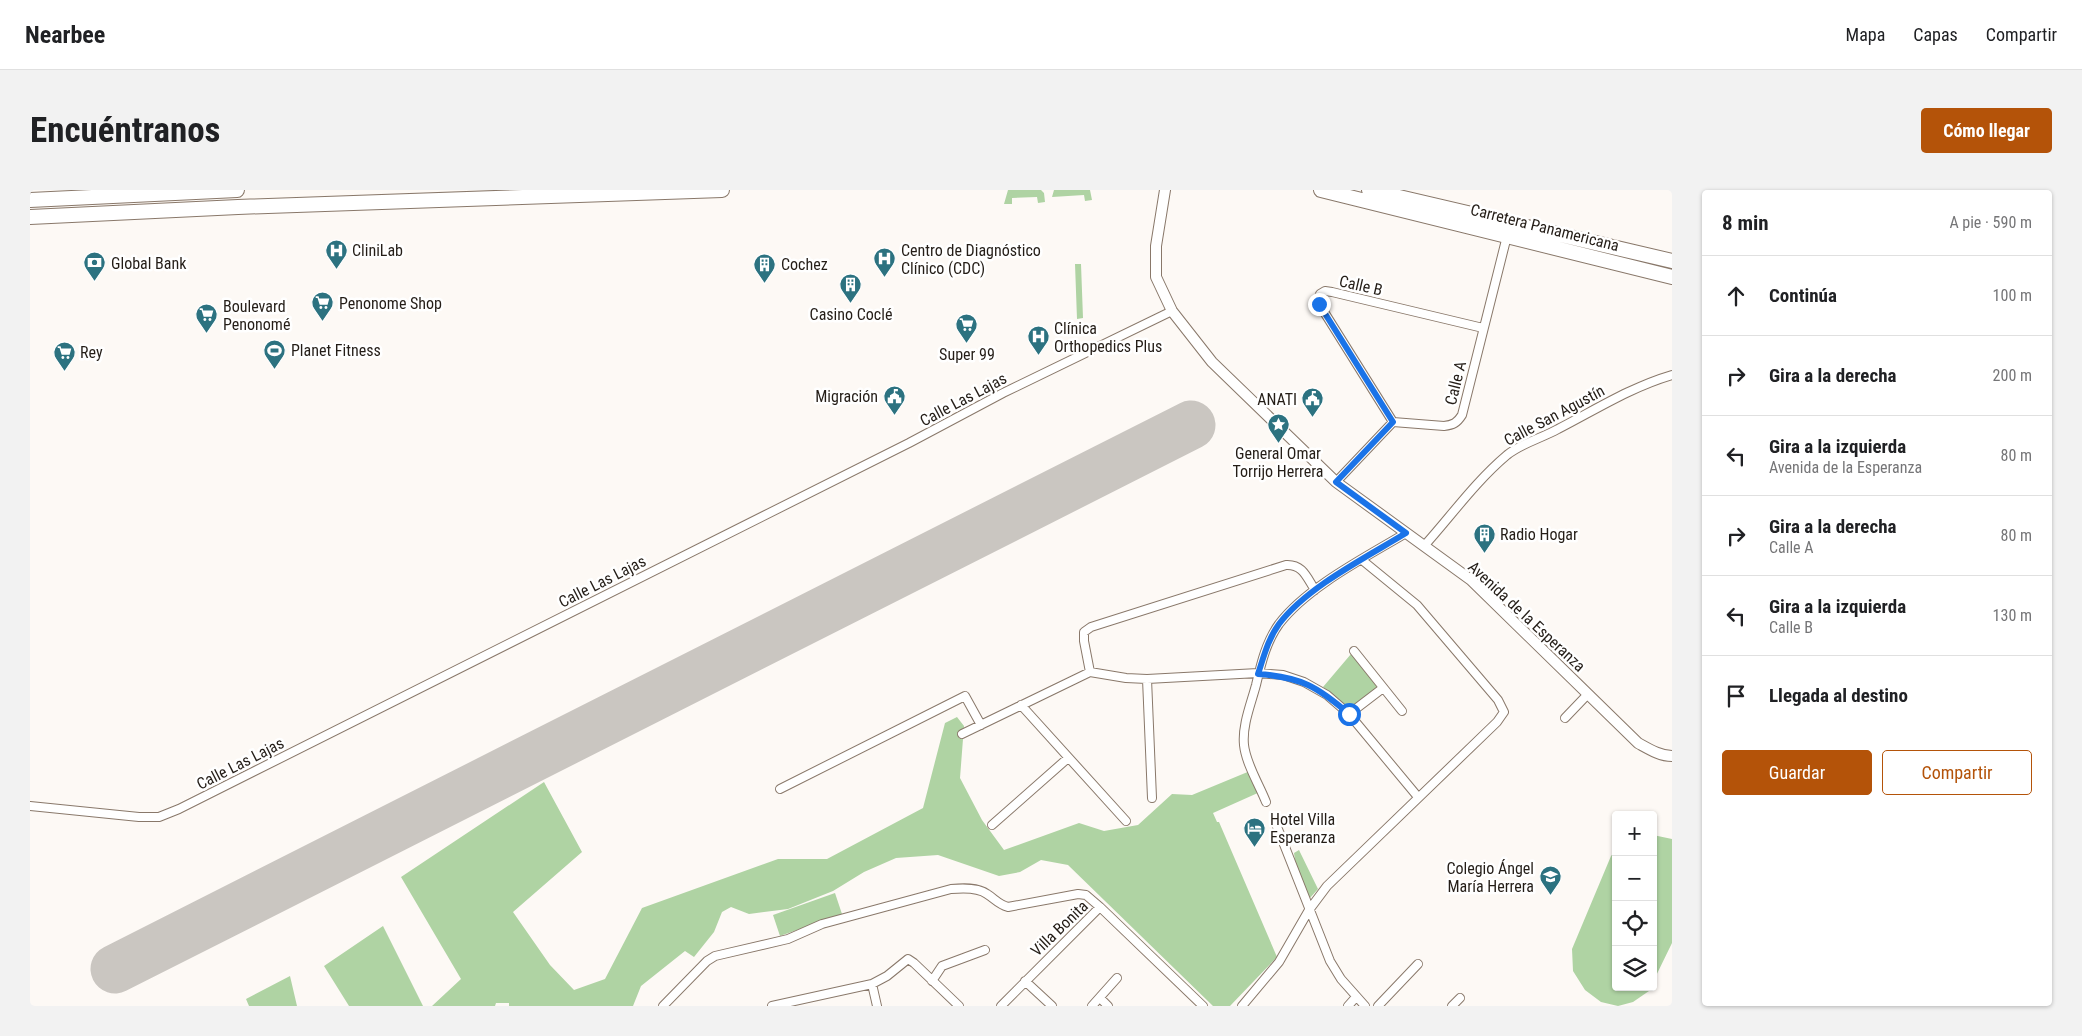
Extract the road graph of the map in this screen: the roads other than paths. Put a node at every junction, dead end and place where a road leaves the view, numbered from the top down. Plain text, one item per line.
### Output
1 (722, 190) edge
2 (1165, 190) edge
3 (1321, 190) edge
4 (1369, 190) edge
5 (236, 192) edge
6 (30, 200) edge
7 (254, 207) junction
8 (216, 208) junction
9 (101, 214) junction
10 (30, 217) edge
11 (30, 226) edge
12 (1507, 236) junction
13 (1672, 261) edge
14 (1672, 277) edge
15 (1172, 312) junction
16 (1483, 328) junction
17 (1672, 375) edge
18 (1393, 422) junction
19 (1336, 482) junction
20 (1406, 533) junction
21 (1424, 546) junction
22 (1362, 560) junction
23 (1315, 590) junction
24 (1354, 652) dead end
25 (1090, 672) junction
26 (1258, 674) junction
27 (1147, 679) junction
28 (1383, 688) junction
29 (1588, 694) junction
30 (1021, 705) junction
31 (1402, 710) dead end
32 (1349, 714) junction
33 (1565, 718) dead end
34 (981, 725) junction
35 (962, 734) dead end
36 (1672, 756) edge
37 (1068, 758) junction
38 (780, 789) dead end
39 (1418, 797) junction
40 (1152, 798) dead end
41 (1266, 802) dead end
42 (30, 806) edge
43 (1274, 818) dead end
44 (1126, 821) dead end
45 (992, 825) dead end
46 (1100, 907) junction
47 (1309, 910) junction
48 (985, 950) dead end
49 (1418, 964) dead end
50 (1117, 978) dead end
51 (932, 981) junction
52 (1025, 981) junction
53 (872, 984) junction
54 (1356, 997) junction
55 (1100, 998) junction
56 (1460, 998) dead end
57 (663, 1006) edge
58 (772, 1006) edge
59 (877, 1006) edge
60 (959, 1006) edge
61 (1001, 1006) edge
62 (1052, 1006) edge
63 (1092, 1006) edge
64 (1108, 1006) edge
65 (1203, 1006) edge
66 (1242, 1006) edge
67 (1348, 1006) edge
68 (1365, 1006) edge
69 (1378, 1006) edge
70 (1452, 1006) edge

1 - 7 highway
2 - 15 street, Avenida de la Esperanza
3 - 12 highway, Carretera Panamericana
4 - 13 highway, Carretera Panamericana
5 - 6 highway
5 - 7 highway
5 - 8 highway
7 - 8 highway
8 - 9 highway
9 - 10 highway
9 - 11 highway
12 - 14 highway, Carretera Panamericana
12 - 16 street, Calle A
15 - 19 street, Avenida de la Esperanza
15 - 42 street, Calle Las Lajas
16 - 18 street, Calle A
16 - 18 street, Calle B
17 - 21 street, Calle San Agustín
18 - 19 street
19 - 20 street, Avenida de la Esperanza
20 - 21 street, Avenida de la Esperanza
20 - 22 street
21 - 29 street, Avenida de la Esperanza
22 - 23 street
22 - 39 street
23 - 25 street
23 - 26 street
24 - 28 street
25 - 27 street
25 - 30 street
26 - 27 street
26 - 32 street
26 - 41 street
27 - 40 street
28 - 31 street
28 - 32 street
29 - 33 street
29 - 36 street, Avenida de la Esperanza
30 - 34 street
30 - 37 street
32 - 39 street
34 - 35 street
34 - 38 street
37 - 44 street
37 - 45 street
39 - 47 street
43 - 47 street
46 - 52 street, Villa Bonita
46 - 57 street
46 - 65 street, Villa Bonita
47 - 54 street
47 - 66 street
48 - 51 street
49 - 69 street
50 - 55 street
51 - 53 street
51 - 60 street
52 - 61 street, Villa Bonita
52 - 62 street
53 - 58 street
53 - 59 street
54 - 67 street
54 - 68 street
55 - 63 street
55 - 64 street
56 - 70 street

